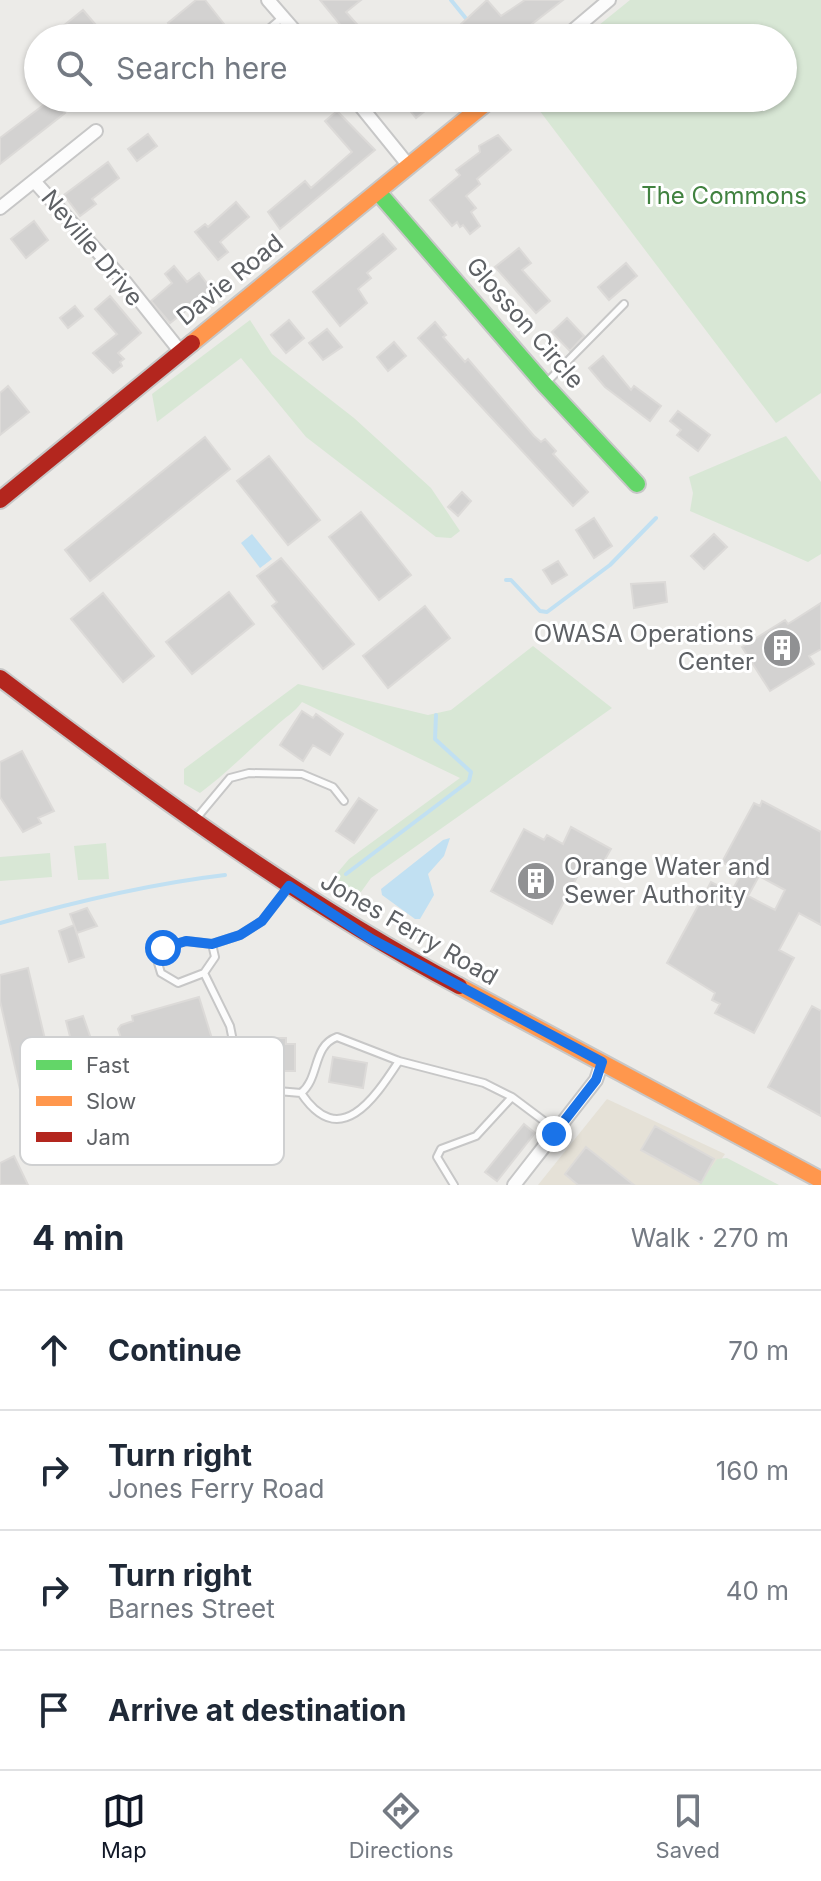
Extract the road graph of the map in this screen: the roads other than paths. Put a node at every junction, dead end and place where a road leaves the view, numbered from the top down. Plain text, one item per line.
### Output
1 (268, 0) edge
2 (609, 0) edge
3 (283, 17) junction
4 (275, 24) edge
5 (289, 24) edge
6 (581, 24) edge
7 (365, 112) edge
8 (475, 112) edge
9 (96, 131) dead end
10 (409, 166) junction
11 (34, 181) junction
12 (378, 192) junction
13 (0, 208) edge
14 (624, 304) dead end
15 (180, 351) junction
16 (544, 384) junction
17 (637, 484) dead end
18 (0, 500) edge
19 (0, 678) edge
20 (344, 801) dead end
21 (193, 823) junction
22 (289, 886) junction
23 (212, 944) junction
24 (204, 973) junction
25 (232, 1037) edge
26 (399, 1061) junction
27 (602, 1062) junction
28 (284, 1092) edge
29 (301, 1093) junction
30 (512, 1097) junction
31 (556, 1130) junction
32 (821, 1180) edge
33 (454, 1185) edge
34 (514, 1185) edge

1 - 3 street
2 - 6 street
3 - 4 lane
3 - 5 street
7 - 10 street
8 - 10 street, Davie Road
9 - 11 street
10 - 12 street, Davie Road
11 - 13 street
11 - 15 street, Neville Drive
12 - 15 street, Davie Road
12 - 16 street, Glosson Circle
14 - 16 lane
15 - 18 street, Davie Road
16 - 17 street, Glosson Circle
19 - 21 street, Jones Ferry Road
20 - 21 lane
21 - 22 street, Jones Ferry Road
22 - 23 lane
22 - 27 street, Jones Ferry Road
23 - 24 lane
23 - 24 lane
24 - 25 lane
26 - 29 lane
26 - 29 lane
26 - 30 lane
27 - 31 street
27 - 32 street, Jones Ferry Road
28 - 29 lane
30 - 31 lane
30 - 33 lane
31 - 34 street

